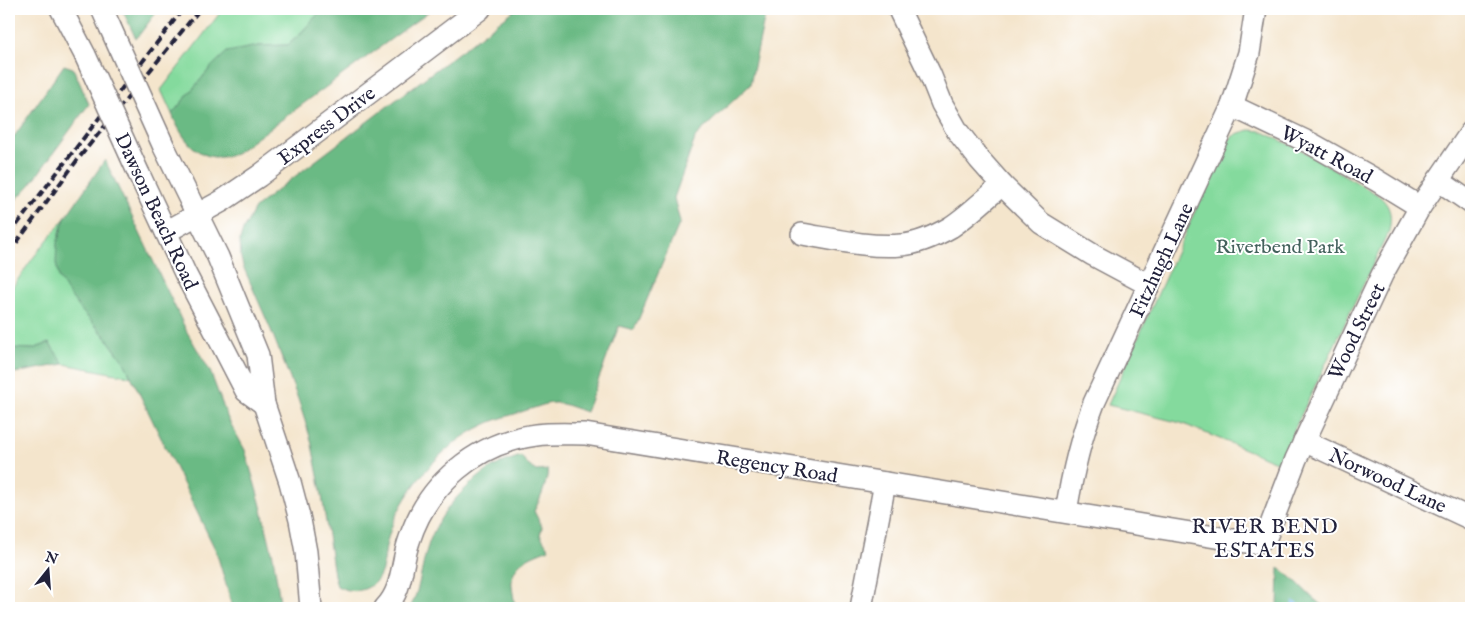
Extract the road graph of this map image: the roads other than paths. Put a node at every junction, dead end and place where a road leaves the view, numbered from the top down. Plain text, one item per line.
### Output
1 (61, 9) edge
2 (480, 9) edge
3 (1256, 9) edge
4 (900, 12) dead end
5 (106, 18) edge
6 (1232, 106) junction
7 (1471, 132) edge
8 (1438, 180) junction
9 (1002, 185) junction
10 (1471, 203) edge
11 (1420, 207) junction
12 (198, 214) junction
13 (166, 232) junction
14 (802, 234) dead end
15 (1149, 285) junction
16 (264, 404) junction
17 (1304, 441) junction
18 (885, 483) junction
19 (1066, 512) junction
20 (1471, 519) edge
21 (1260, 540) joint
22 (311, 608) edge
23 (385, 608) edge
24 (860, 608) edge

1 - 13 street, Dawson Beach Road, bridge
2 - 12 street, Express Drive
3 - 6 street, Fitzhugh Lane
4 - 9 street
5 - 12 street, Dawson Beach Road, bridge
6 - 11 street, Wyatt Road
6 - 15 street, Fitzhugh Lane
7 - 8 street, Wood Street
8 - 10 street
8 - 11 street, Wood Street
9 - 14 street
9 - 15 street
11 - 17 street, Wood Street
12 - 13 street, Express Drive
12 - 16 street, Dawson Beach Road
13 - 16 street, Dawson Beach Road
15 - 19 street, Fitzhugh Lane
16 - 22 street, Dawson Beach Road
17 - 20 street, Norwood Lane
17 - 21 street, Wood Street
18 - 19 street, Regency Road
18 - 23 street, Regency Road
18 - 24 street
19 - 21 street, Regency Road

